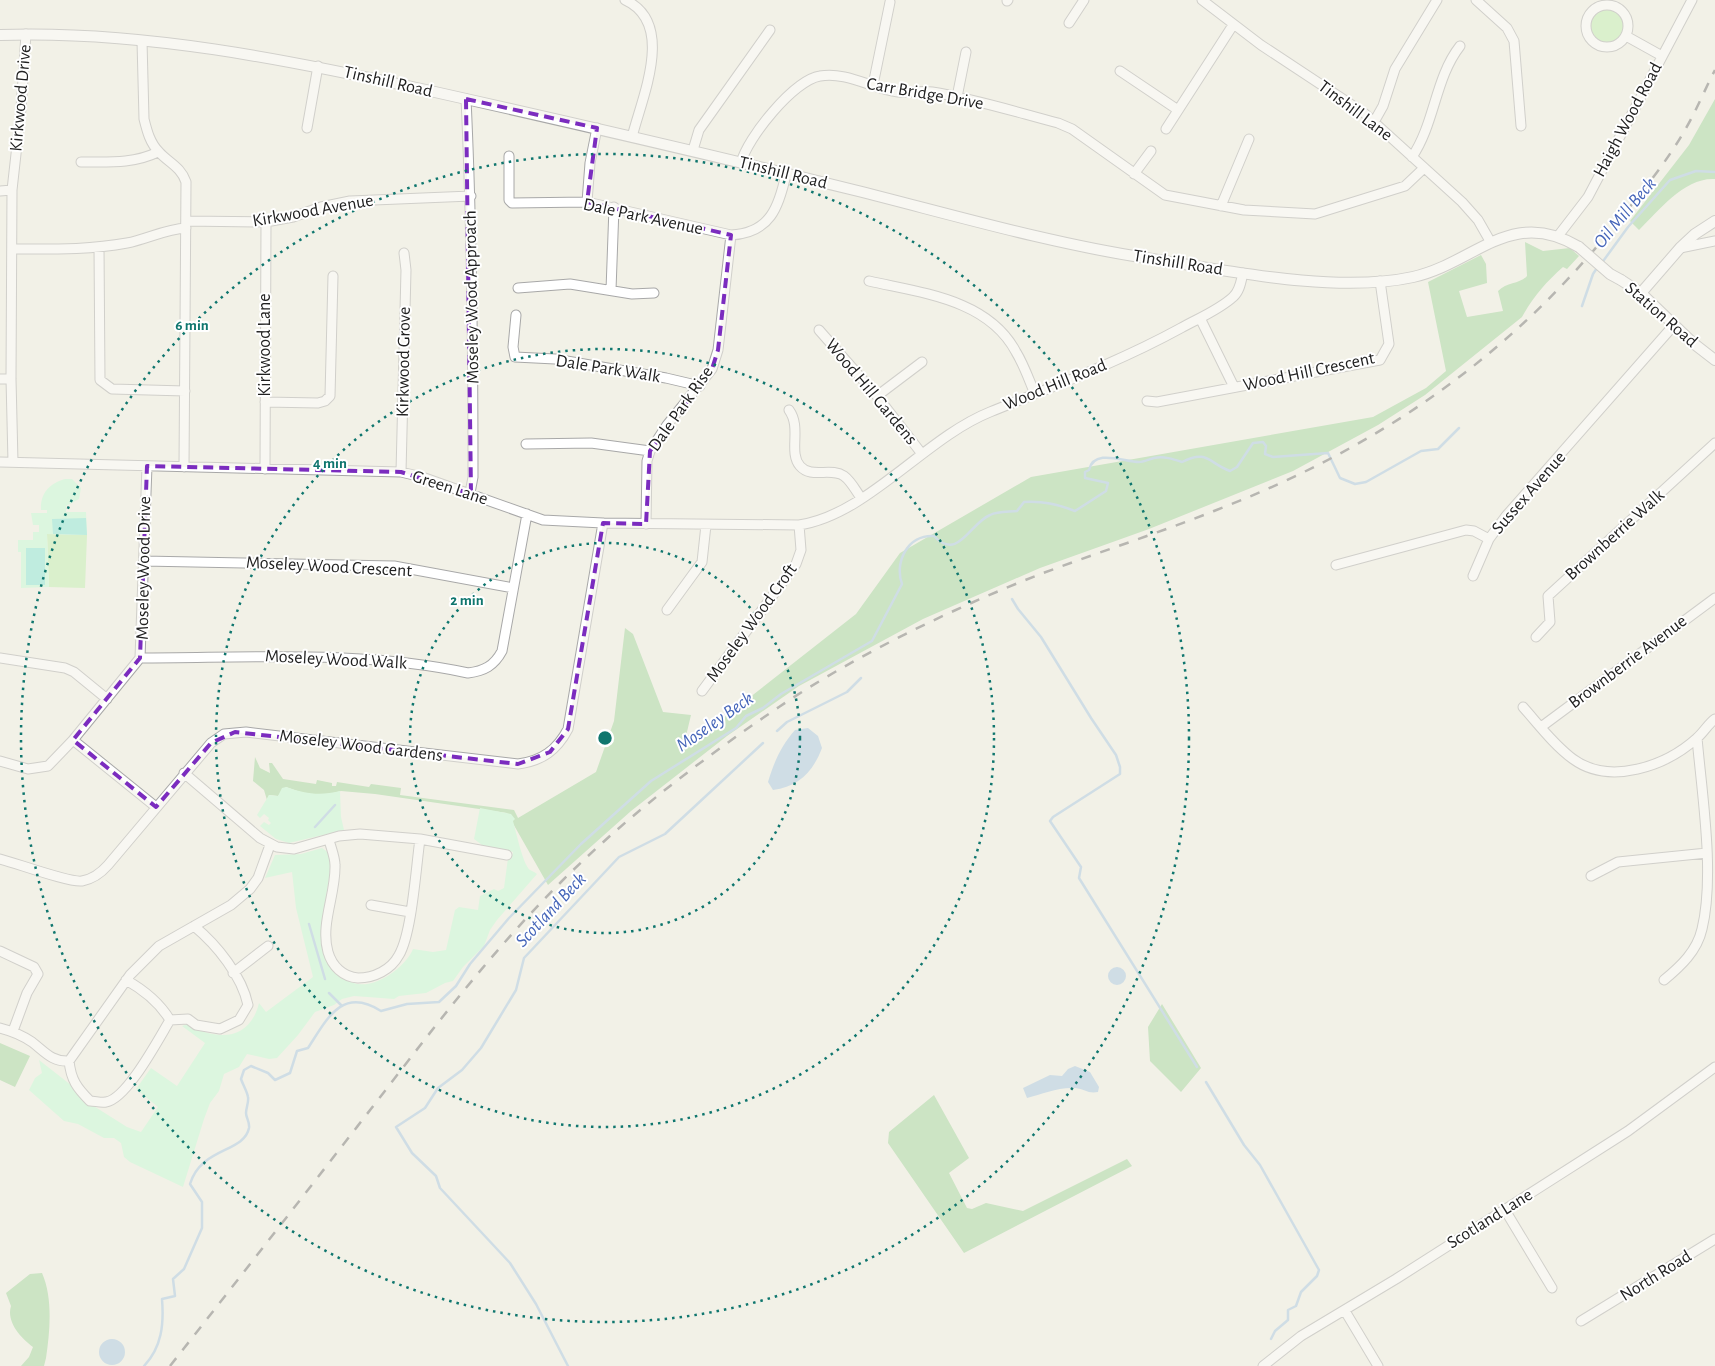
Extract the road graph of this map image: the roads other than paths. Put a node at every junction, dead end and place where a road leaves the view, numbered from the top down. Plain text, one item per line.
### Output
1 (625, 0) edge
2 (1084, 0) edge
3 (1202, 0) edge
4 (1437, 0) edge
5 (1476, 0) edge
6 (1692, 0) edge
7 (890, 2) dead end
8 (1068, 23) dead end
9 (1233, 25) junction
10 (770, 30) dead end
11 (26, 34) junction
12 (0, 35) edge
13 (1626, 36) junction
14 (142, 41) junction
15 (1460, 46) dead end
16 (966, 52) dead end
17 (1662, 56) junction
18 (318, 66) junction
19 (1120, 71) dead end
20 (873, 85) junction
21 (957, 97) junction
22 (466, 100) junction
23 (1178, 110) junction
24 (1374, 122) junction
25 (1521, 126) dead end
26 (306, 128) dead end
27 (597, 128) junction
28 (1166, 129) dead end
29 (632, 137) junction
30 (1249, 139) dead end
31 (693, 150) junction
32 (1151, 151) dead end
33 (158, 152) junction
34 (509, 156) dead end
35 (1412, 156) junction
36 (81, 162) dead end
37 (742, 163) junction
38 (1424, 168) junction
39 (786, 174) junction
40 (1134, 174) junction
41 (0, 190) edge
42 (12, 190) junction
43 (471, 196) junction
44 (587, 202) junction
45 (1221, 206) junction
46 (614, 207) junction
47 (1715, 221) edge
48 (266, 222) junction
49 (186, 225) junction
50 (731, 236) junction
51 (1558, 236) junction
52 (1490, 241) junction
53 (1715, 241) edge
54 (99, 247) junction
55 (1680, 248) junction
56 (13, 249) junction
57 (404, 253) dead end
58 (1243, 273) junction
59 (333, 276) dead end
60 (869, 281) dead end
61 (1380, 281) junction
62 (518, 288) dead end
63 (611, 290) junction
64 (654, 293) dead end
65 (1641, 293) junction
66 (516, 315) dead end
67 (1200, 318) junction
68 (1674, 325) junction
69 (819, 330) dead end
70 (1715, 360) edge
71 (922, 362) dead end
72 (0, 379) edge
73 (11, 379) junction
74 (700, 386) junction
75 (1234, 388) junction
76 (185, 391) junction
77 (1035, 394) junction
78 (877, 396) junction
79 (1148, 401) dead end
80 (265, 402) junction
81 (789, 410) dead end
82 (526, 444) dead end
83 (1715, 444) edge
84 (650, 451) junction
85 (922, 454) junction
86 (0, 462) edge
87 (13, 462) junction
88 (147, 466) junction
89 (184, 467) junction
90 (265, 469) junction
91 (401, 472) junction
92 (470, 493) junction
93 (861, 498) junction
94 (527, 514) junction
95 (603, 524) junction
96 (646, 524) junction
97 (706, 525) junction
98 (799, 525) junction
99 (1489, 539) junction
100 (144, 561) junction
101 (1336, 565) dead end
102 (1473, 576) dead end
103 (513, 588) junction
104 (1715, 598) edge
105 (667, 610) dead end
106 (1536, 636) dead end
107 (0, 658) edge
108 (140, 658) junction
109 (702, 691) dead end
110 (107, 699) junction
111 (1523, 707) dead end
112 (1715, 719) edge
113 (1541, 727) junction
114 (1697, 738) junction
115 (73, 740) junction
116 (0, 761) edge
117 (184, 773) junction
118 (156, 807) junction
119 (420, 839) junction
120 (328, 840) junction
121 (270, 845) junction
122 (1707, 853) junction
123 (507, 855) dead end
124 (0, 859) edge
125 (1591, 876) dead end
126 (371, 905) dead end
127 (410, 912) junction
128 (194, 926) junction
129 (268, 946) dead end
130 (0, 950) edge
131 (233, 973) junction
132 (126, 980) junction
133 (1664, 980) dead end
134 (170, 1020) junction
135 (0, 1028) edge
136 (13, 1031) junction
137 (69, 1061) junction
138 (1715, 1067) edge
139 (1506, 1210) junction
140 (1715, 1239) edge
141 (1552, 1288) dead end
142 (1346, 1311) junction
143 (1581, 1320) dead end
144 (1375, 1365) edge
145 (1263, 1366) edge

1 - 29 street
2 - 8 street
3 - 9 street, Tinshill Lane
4 - 24 street
5 - 25 street
6 - 17 street, Haigh Wood Road
7 - 20 street
9 - 23 street
9 - 24 street, Tinshill Lane
10 - 31 street
11 - 12 street, Tinshill Road
11 - 14 street, Tinshill Road
11 - 42 street, Kirkwood Drive
13 - 13 street
13 - 17 street
14 - 18 street, Tinshill Road
14 - 33 street
15 - 35 street
16 - 21 street
17 - 51 street, Haigh Wood Road
18 - 22 street, Tinshill Road
18 - 26 street
19 - 23 street
20 - 21 street, Carr Bridge Drive
20 - 37 street, Carr Bridge Drive
21 - 40 street, Carr Bridge Drive
22 - 27 street, Tinshill Road
22 - 43 street, Moseley Wood Approach
23 - 28 street
24 - 35 street, Tinshill Lane
27 - 29 street, Tinshill Road
27 - 44 street
29 - 31 street, Tinshill Road
30 - 45 street
31 - 37 street, Tinshill Road
32 - 40 street
33 - 36 street
33 - 49 street
34 - 44 street, Dale Park Avenue
35 - 38 street, Tinshill Lane
37 - 39 street, Tinshill Road
38 - 45 street, Carr Bridge Drive
38 - 52 street, Tinshill Lane
39 - 50 street, Dale Park Avenue
39 - 58 street, Tinshill Road
40 - 45 street, Carr Bridge Drive
41 - 42 street
42 - 56 street, Kirkwood Drive
43 - 48 street, Kirkwood Avenue
43 - 92 street, Moseley Wood Approach
44 - 46 street, Dale Park Avenue
46 - 50 street, Dale Park Avenue
46 - 63 street
47 - 55 street
48 - 49 street, Kirkwood Avenue
48 - 80 street, Kirkwood Lane
49 - 54 street, Kirkwood Avenue
49 - 76 street
50 - 74 street, Dale Park Rise
51 - 52 street, Tinshill Road
51 - 65 street, Station Road, bridge
52 - 61 street, Tinshill Road
53 - 55 street
54 - 56 street, Kirkwood Avenue
54 - 76 street
55 - 65 street
56 - 73 street, Kirkwood Drive
57 - 91 street, Kirkwood Grove
58 - 61 street, Tinshill Road
58 - 67 street, Wood Hill Road
59 - 80 street
60 - 77 street
61 - 75 street, Wood Hill Crescent
62 - 63 street
63 - 64 street
65 - 68 street, Station Road
66 - 74 street, Dale Park Walk
67 - 75 street, Wood Hill Crescent
67 - 77 street, Wood Hill Road
68 - 70 street, Station Road
68 - 99 street, Sussex Avenue
69 - 78 street, Wood Hill Gardens
71 - 78 street
72 - 73 street
73 - 87 street, Kirkwood Drive
74 - 84 street, Dale Park Rise
75 - 79 street
76 - 89 street
77 - 85 street, Wood Hill Road
78 - 85 street, Wood Hill Gardens
80 - 90 street, Kirkwood Lane
81 - 93 street
82 - 84 street
83 - 106 street, Brownberrie Walk
84 - 96 street, Dale Park Rise
85 - 93 street, Wood Hill Road
86 - 87 street, Green Lane
87 - 88 street, Green Lane
88 - 89 street, Green Lane
88 - 100 street, Moseley Wood Drive
89 - 90 street, Green Lane
90 - 91 street, Green Lane
91 - 92 street, Green Lane
92 - 94 street, Green Lane
93 - 98 street, Green Lane
94 - 95 street, Green Lane
94 - 103 street, Moseley Wood Walk
95 - 96 street, Green Lane
95 - 117 street, Moseley Wood Gardens
96 - 97 street, Green Lane
97 - 98 street, Green Lane
97 - 105 street
98 - 109 street, Moseley Wood Croft
99 - 101 street, Sussex Avenue
99 - 102 street
100 - 103 street, Moseley Wood Crescent
100 - 108 street, Moseley Wood Drive
103 - 108 street, Moseley Wood Walk
104 - 113 street, Brownberrie Avenue
107 - 110 street
108 - 110 street, Moseley Wood Drive
110 - 115 street, Moseley Wood Drive
111 - 113 street
112 - 114 street
113 - 114 street
114 - 122 street
115 - 116 street, Moseley Wood Drive
115 - 118 street
117 - 118 street, Moseley Wood Gardens
117 - 121 street
118 - 124 street, Moseley Wood Gardens
119 - 120 street
119 - 123 street
119 - 127 street
120 - 121 street
120 - 127 street
121 - 128 street
122 - 125 street
122 - 133 street
126 - 127 street
128 - 131 street
128 - 132 street
129 - 131 street
130 - 136 street
131 - 134 street
132 - 134 street
132 - 137 street
134 - 137 street
135 - 136 street
136 - 137 street
138 - 139 street, Scotland Lane
139 - 141 street
139 - 142 street, Scotland Lane
140 - 143 street, North Road
142 - 144 street
142 - 145 street, Scotland Lane

